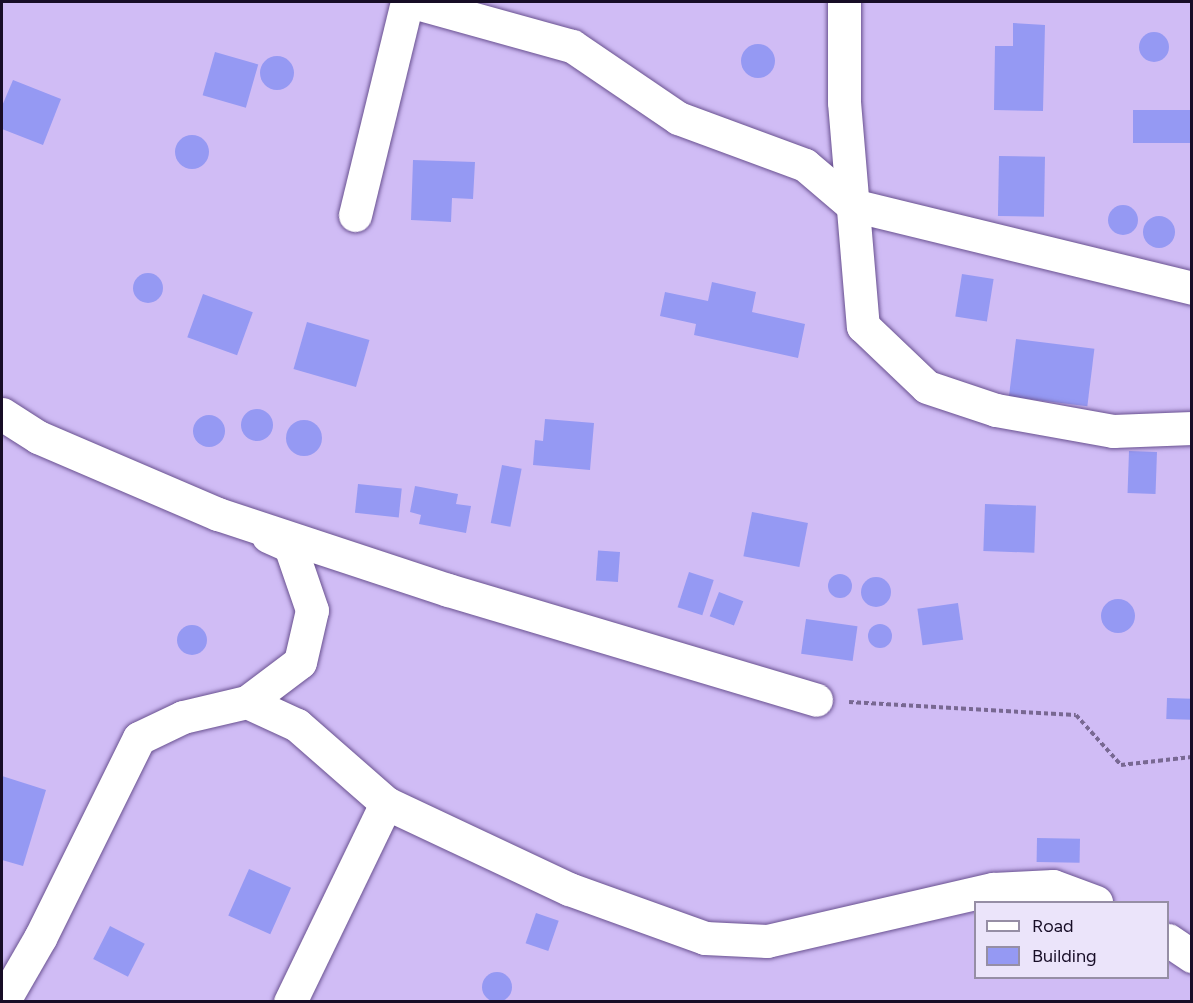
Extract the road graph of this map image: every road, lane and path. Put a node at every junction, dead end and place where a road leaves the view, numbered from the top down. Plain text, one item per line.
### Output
1 (407, 2) edge
2 (413, 2) edge
3 (844, 2) edge
4 (852, 205) junction
5 (355, 215) dead end
6 (1191, 288) edge
7 (2, 414) edge
8 (1191, 428) edge
9 (218, 514) junction
10 (816, 700) joint
11 (248, 702) junction
12 (1191, 757) edge
13 (386, 803) junction
14 (1091, 901) edge
15 (1169, 941) edge
16 (1191, 956) edge
17 (3, 1002) edge
18 (290, 1002) edge

1 - 5 street
2 - 4 street
3 - 4 street
4 - 6 street
4 - 8 street
7 - 9 street
9 - 10 street
9 - 11 street
10 - 12 path
11 - 13 street
11 - 17 street
13 - 14 street
13 - 18 street
15 - 16 street

